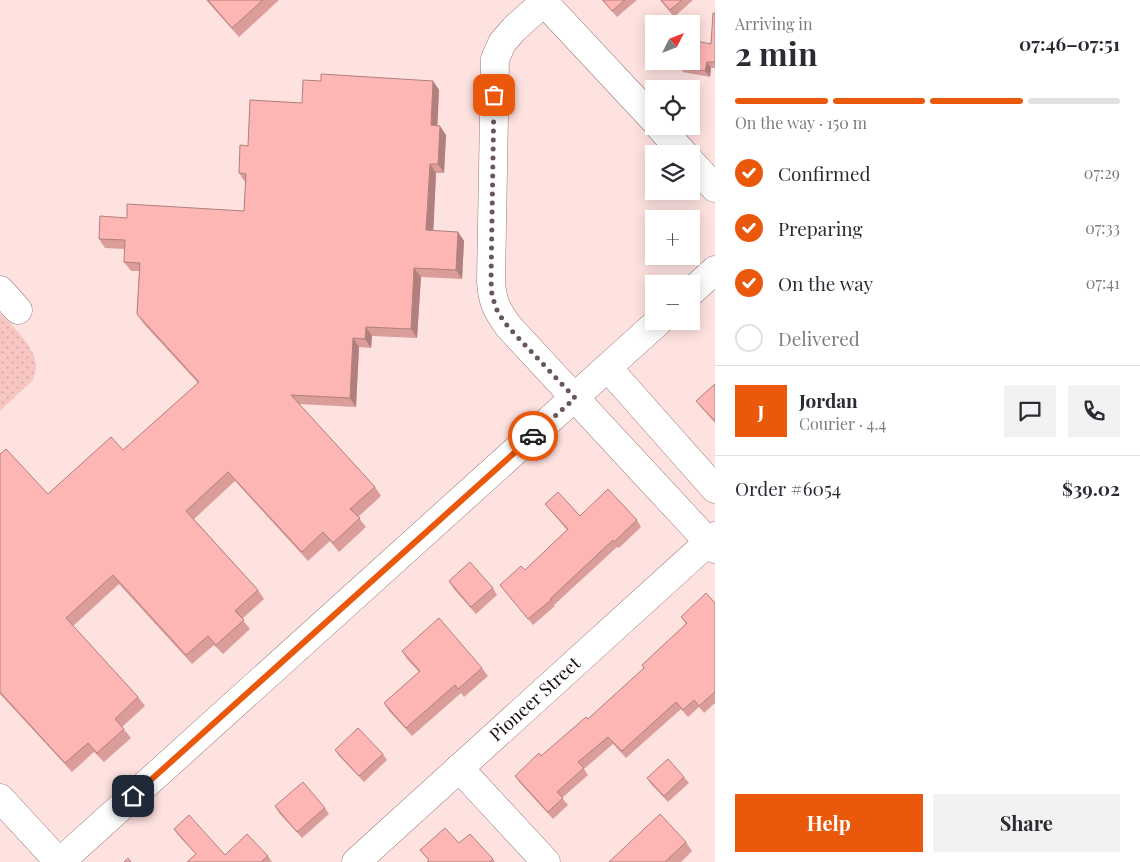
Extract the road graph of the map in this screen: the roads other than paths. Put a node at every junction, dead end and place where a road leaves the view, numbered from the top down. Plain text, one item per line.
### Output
1 (543, 1) edge
2 (645, 110) edge
3 (667, 135) edge
4 (676, 145) edge
5 (700, 172) edge
6 (715, 188) edge
7 (715, 270) edge
8 (700, 284) edge
9 (0, 290) edge
10 (18, 310) dead end
11 (649, 330) edge
12 (608, 368) junction
13 (575, 398) junction
14 (715, 489) edge
15 (713, 542) edge
16 (459, 768) junction
17 (0, 798) edge
18 (59, 862) edge
19 (356, 862) edge
20 (546, 862) edge

1 - 2 street
1 - 13 street
3 - 4 street
5 - 6 street
7 - 8 street
9 - 10 street
11 - 12 street
12 - 13 street
12 - 14 street
13 - 15 street
13 - 18 street
15 - 16 street, Pioneer Street
16 - 19 street, Pioneer Street
16 - 20 street
17 - 18 street

